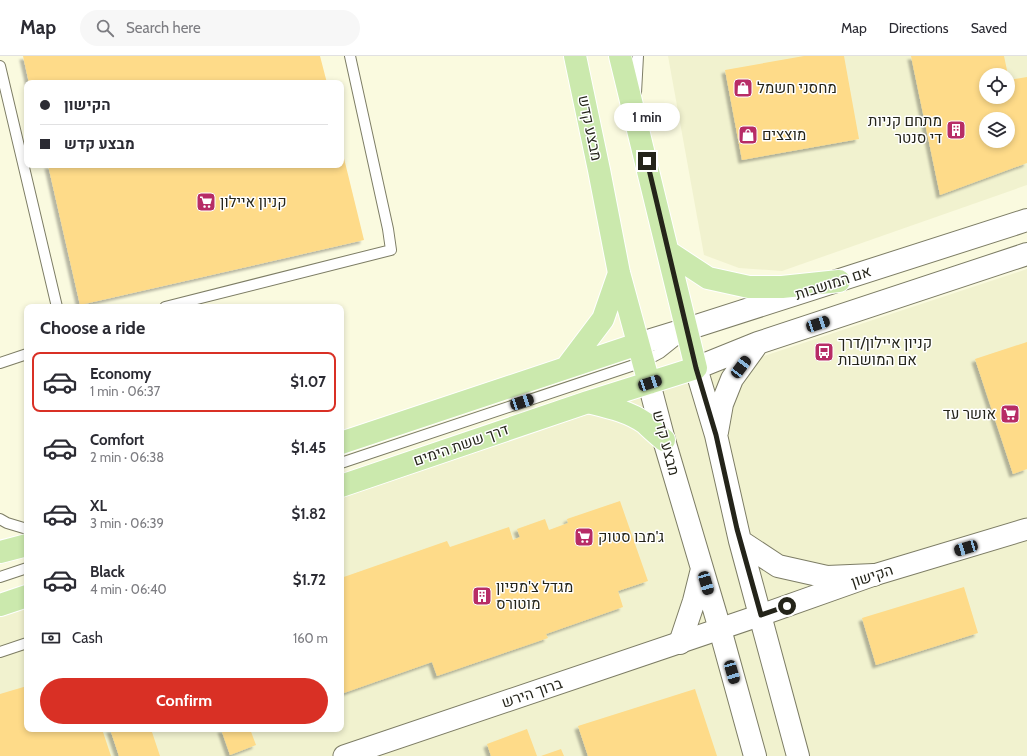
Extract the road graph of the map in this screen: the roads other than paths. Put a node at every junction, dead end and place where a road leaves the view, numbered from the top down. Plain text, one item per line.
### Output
1 (350, 56) edge
2 (575, 56) edge
3 (620, 56) edge
4 (638, 56) edge
5 (0, 66) edge
6 (635, 115) junction
7 (24, 167) edge
8 (24, 168) edge
9 (1027, 220) edge
10 (670, 254) junction
11 (1027, 254) edge
12 (619, 273) junction
13 (839, 281) junction
14 (56, 304) edge
15 (177, 304) edge
16 (687, 330) junction
17 (758, 343) junction
18 (641, 353) junction
19 (24, 355) edge
20 (0, 363) edge
21 (566, 368) junction
22 (696, 368) junction
23 (650, 383) junction
24 (588, 402) junction
25 (716, 435) junction
26 (664, 440) junction
27 (344, 442) edge
28 (344, 462) edge
29 (344, 485) edge
30 (0, 519) edge
31 (24, 528) edge
32 (1027, 529) edge
33 (740, 541) junction
34 (24, 545) edge
35 (0, 552) edge
36 (702, 568) junction
37 (24, 569) edge
38 (874, 575) junction
39 (0, 577) edge
40 (24, 597) edge
41 (0, 605) edge
42 (761, 615) junction
43 (720, 629) junction
44 (680, 643) junction
45 (24, 644) edge
46 (0, 652) edge
47 (344, 756) edge
48 (755, 756) edge
49 (798, 756) edge

1 - 15 lane
2 - 12 main road, מבצע קדש
3 - 6 main road
4 - 6 lane
5 - 7 lane
6 - 10 main road
8 - 14 lane
9 - 13 street, אם המושבות
10 - 13 main road
10 - 16 main road
11 - 17 street
12 - 18 main road, מבצע קדש
12 - 21 main road
13 - 16 street, אם המושבות
16 - 18 street, אם המושבות
16 - 22 main road
17 - 22 street
17 - 25 street
18 - 21 main road
18 - 23 main road, מבצע קדש
18 - 28 lane, דרך ששת הימים
19 - 20 lane
21 - 27 main road
22 - 23 main road, דרך ששת הימים
22 - 25 street
23 - 24 main road, דרך ששת הימים
23 - 26 street, מבצע קדש
24 - 26 main road
24 - 29 main road, דרך ששת הימים
25 - 33 street
26 - 36 street, מבצע קדש
30 - 31 lane
32 - 38 street, הקישון
33 - 38 street
33 - 42 street
34 - 35 main road
36 - 43 street, מבצע קדש
36 - 44 street
37 - 39 lane
38 - 42 street, הקישון
40 - 41 main road
42 - 43 street, הקישון
42 - 49 street
43 - 44 street, ברוך הירש
43 - 48 street, מבצע קדש
44 - 47 street, ברוך הירש
45 - 46 lane

